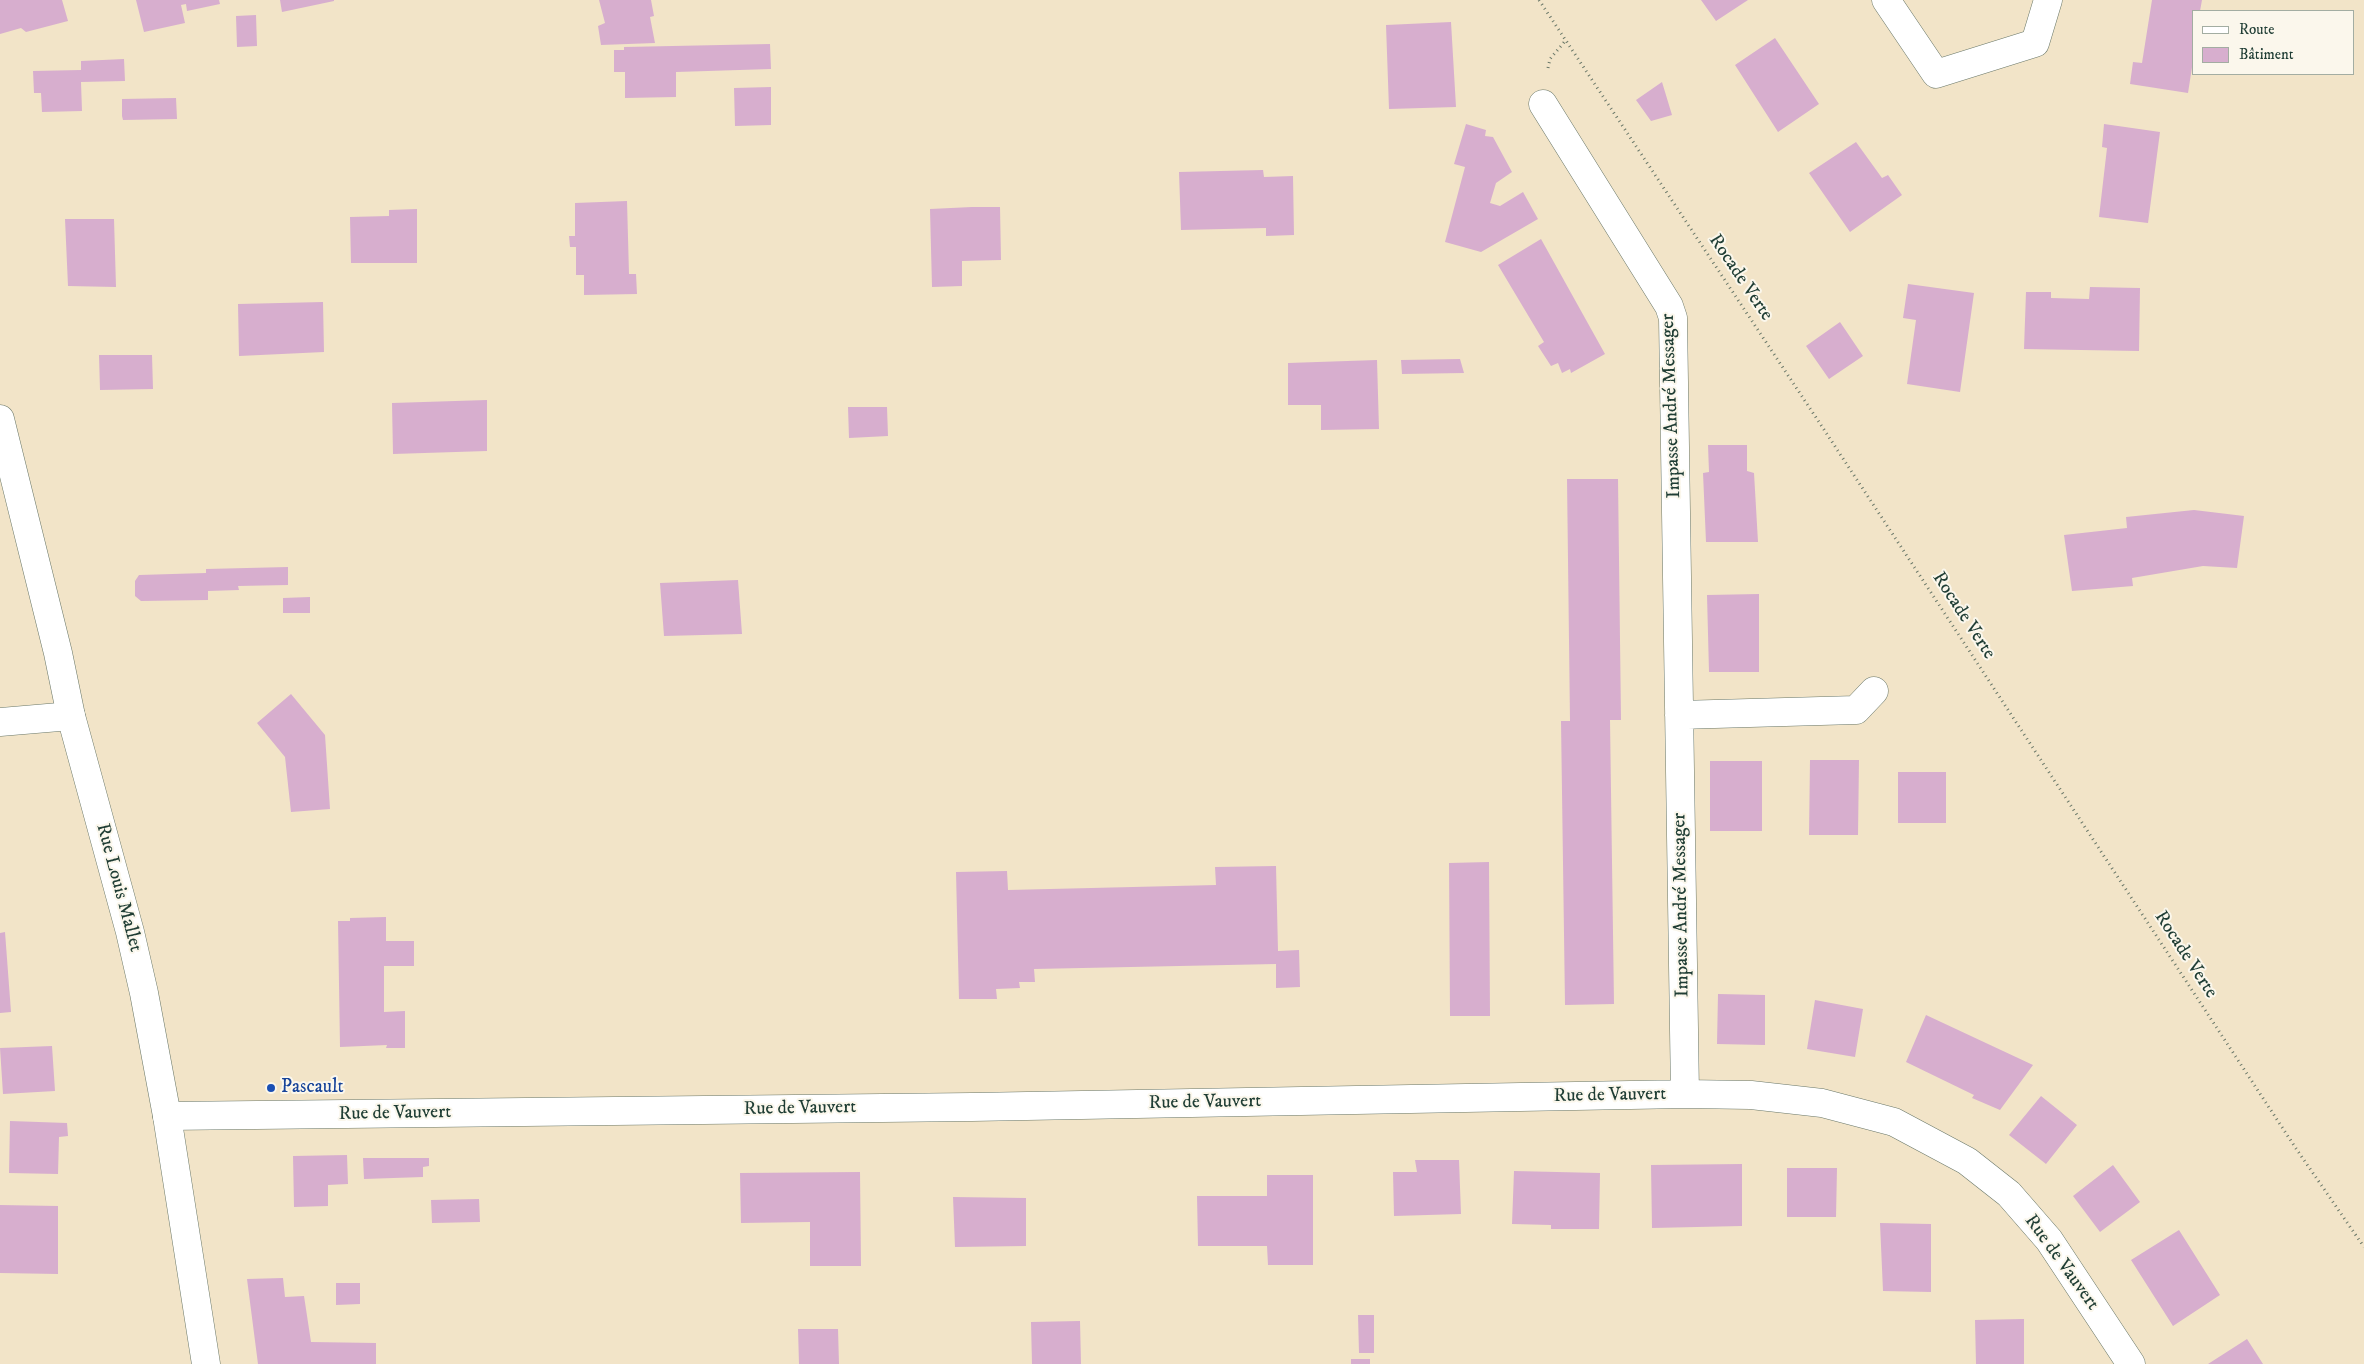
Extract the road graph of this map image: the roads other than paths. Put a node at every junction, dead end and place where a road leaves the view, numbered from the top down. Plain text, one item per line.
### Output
1 (1886, 0) edge
2 (2048, 0) edge
3 (1543, 104) dead end
4 (0, 419) edge
5 (1874, 691) dead end
6 (1679, 715) junction
7 (71, 716) junction
8 (0, 722) edge
9 (1685, 1094) junction
10 (167, 1116) junction
11 (206, 1364) edge
12 (2130, 1364) edge

1 - 2 street
3 - 6 street, Impasse André Messager
4 - 7 street, Rue Louis Mallet
5 - 6 street
6 - 9 street, Impasse André Messager
7 - 8 street
7 - 10 street, Rue Louis Mallet
9 - 10 street, Rue de Vauvert
9 - 12 street, Rue de Vauvert
10 - 11 street, Rue Louis Mallet

